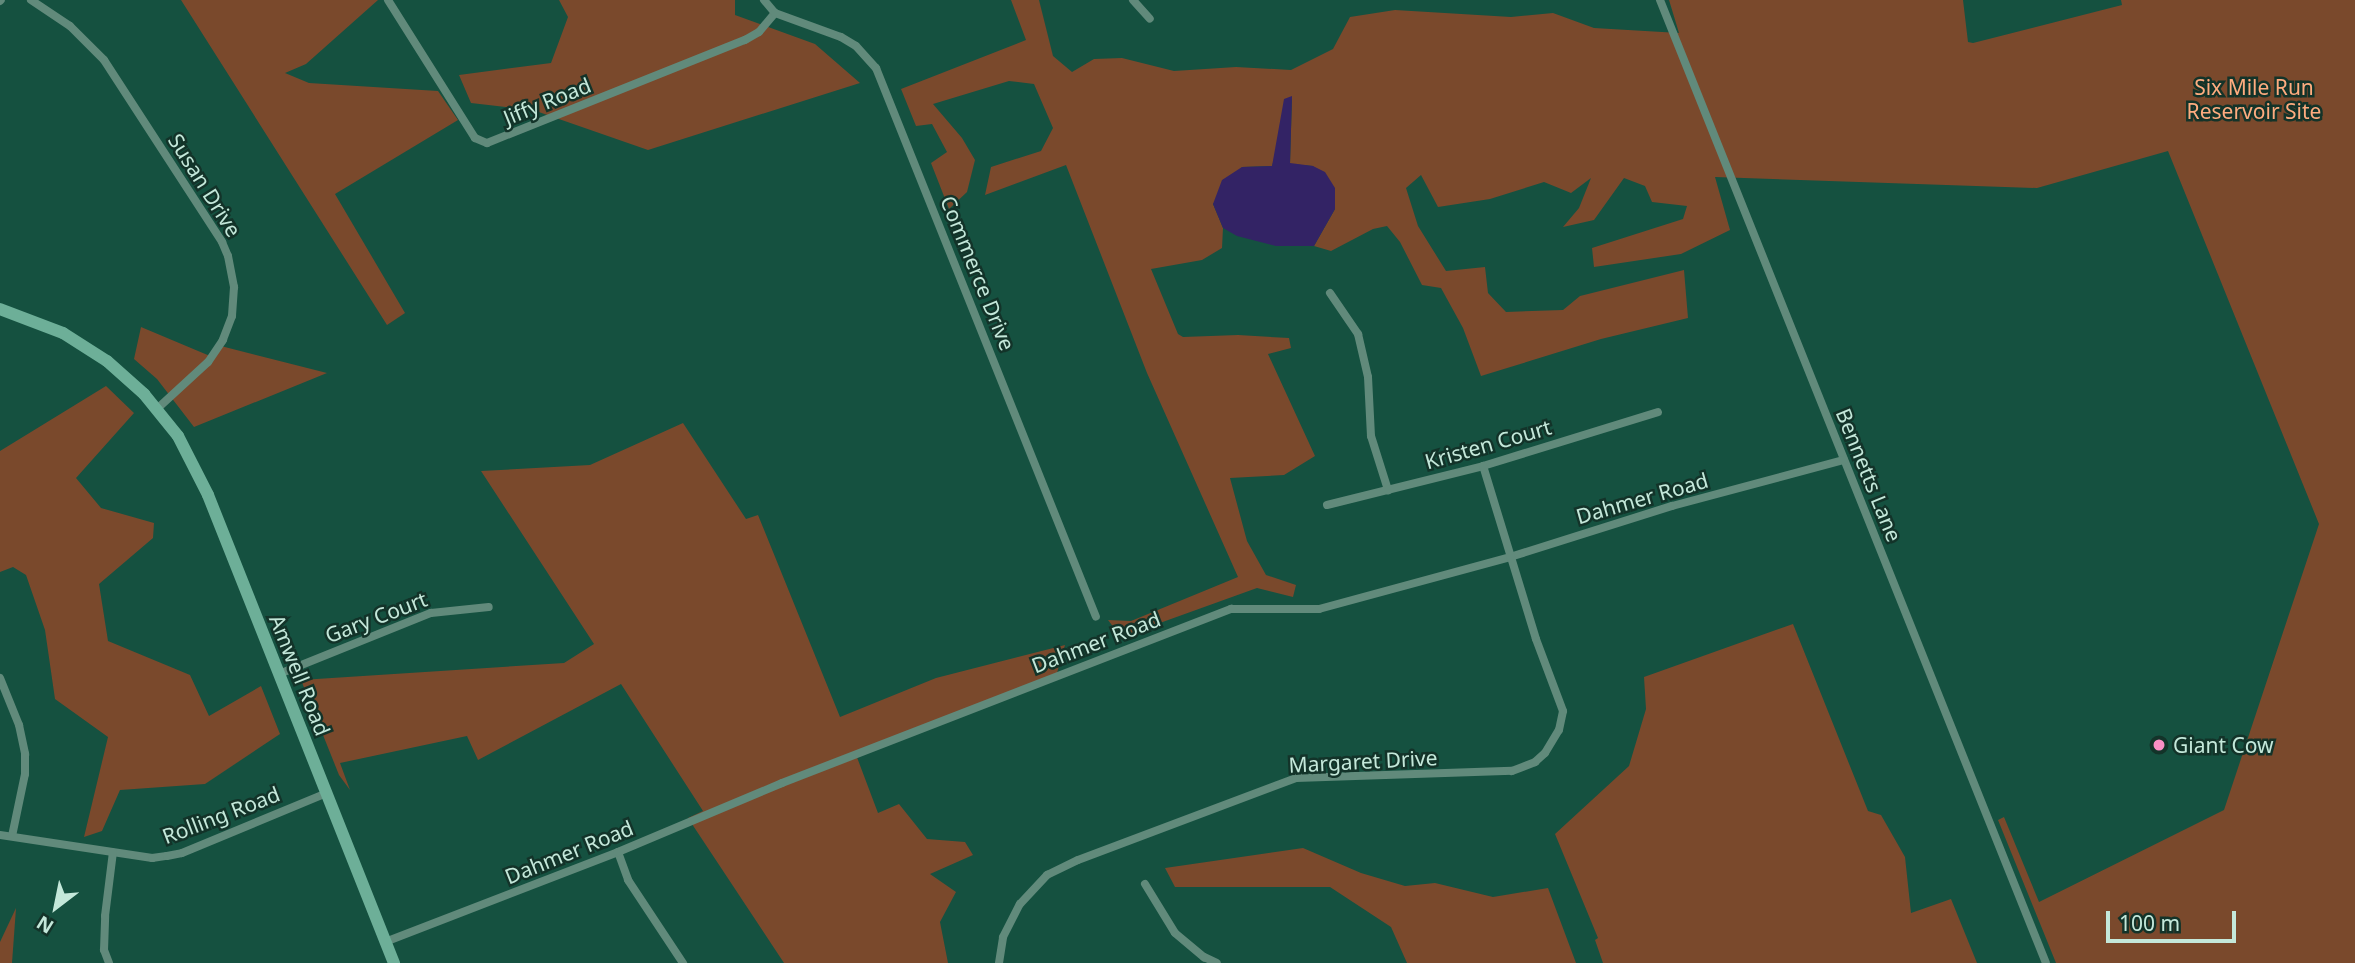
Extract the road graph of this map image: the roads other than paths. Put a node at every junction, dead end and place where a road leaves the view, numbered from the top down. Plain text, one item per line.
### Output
1 (31, 0) edge
2 (388, 0) edge
3 (764, 0) edge
4 (1133, 0) edge
5 (1660, 0) edge
6 (775, 13) junction
7 (1150, 19) dead end
8 (1330, 293) dead end
9 (0, 309) edge
10 (158, 408) junction
11 (1658, 412) dead end
12 (1844, 460) junction
13 (1483, 466) junction
14 (1388, 490) junction
15 (1326, 505) dead end
16 (1510, 556) junction
17 (489, 607) dead end
18 (1096, 617) dead end
19 (279, 674) junction
20 (0, 678) edge
21 (327, 793) junction
22 (0, 835) edge
23 (12, 836) junction
24 (113, 852) junction
25 (618, 852) junction
26 (1145, 884) dead end
27 (386, 942) junction
28 (109, 963) edge
29 (394, 963) edge
30 (683, 963) edge
31 (999, 963) edge
32 (1217, 963) edge
33 (2046, 963) edge

1 - 10 street, Susan Drive
2 - 6 street, Jiffy Road
3 - 6 street, Commerce Drive
4 - 7 street
5 - 12 street, Bennetts Lane
6 - 18 street, Commerce Drive
8 - 14 street
9 - 10 main road, Amwell Road
10 - 19 main road, Amwell Road
11 - 13 street, Kristen Court
12 - 16 street, Dahmer Road
12 - 33 street, Bennetts Lane
13 - 14 street, Kristen Court
13 - 16 street, Margaret Drive
14 - 15 street, Kristen Court
16 - 25 street, Dahmer Road
16 - 31 street, Margaret Drive
17 - 19 street, Gary Court
19 - 21 main road, Amwell Road
20 - 23 street
21 - 24 street, Rolling Road
21 - 27 main road, Amwell Road
22 - 23 street, Rolling Road
23 - 24 street, Rolling Road
24 - 28 street
25 - 27 street, Dahmer Road
25 - 30 street
26 - 32 street
27 - 29 main road, Amwell Road

